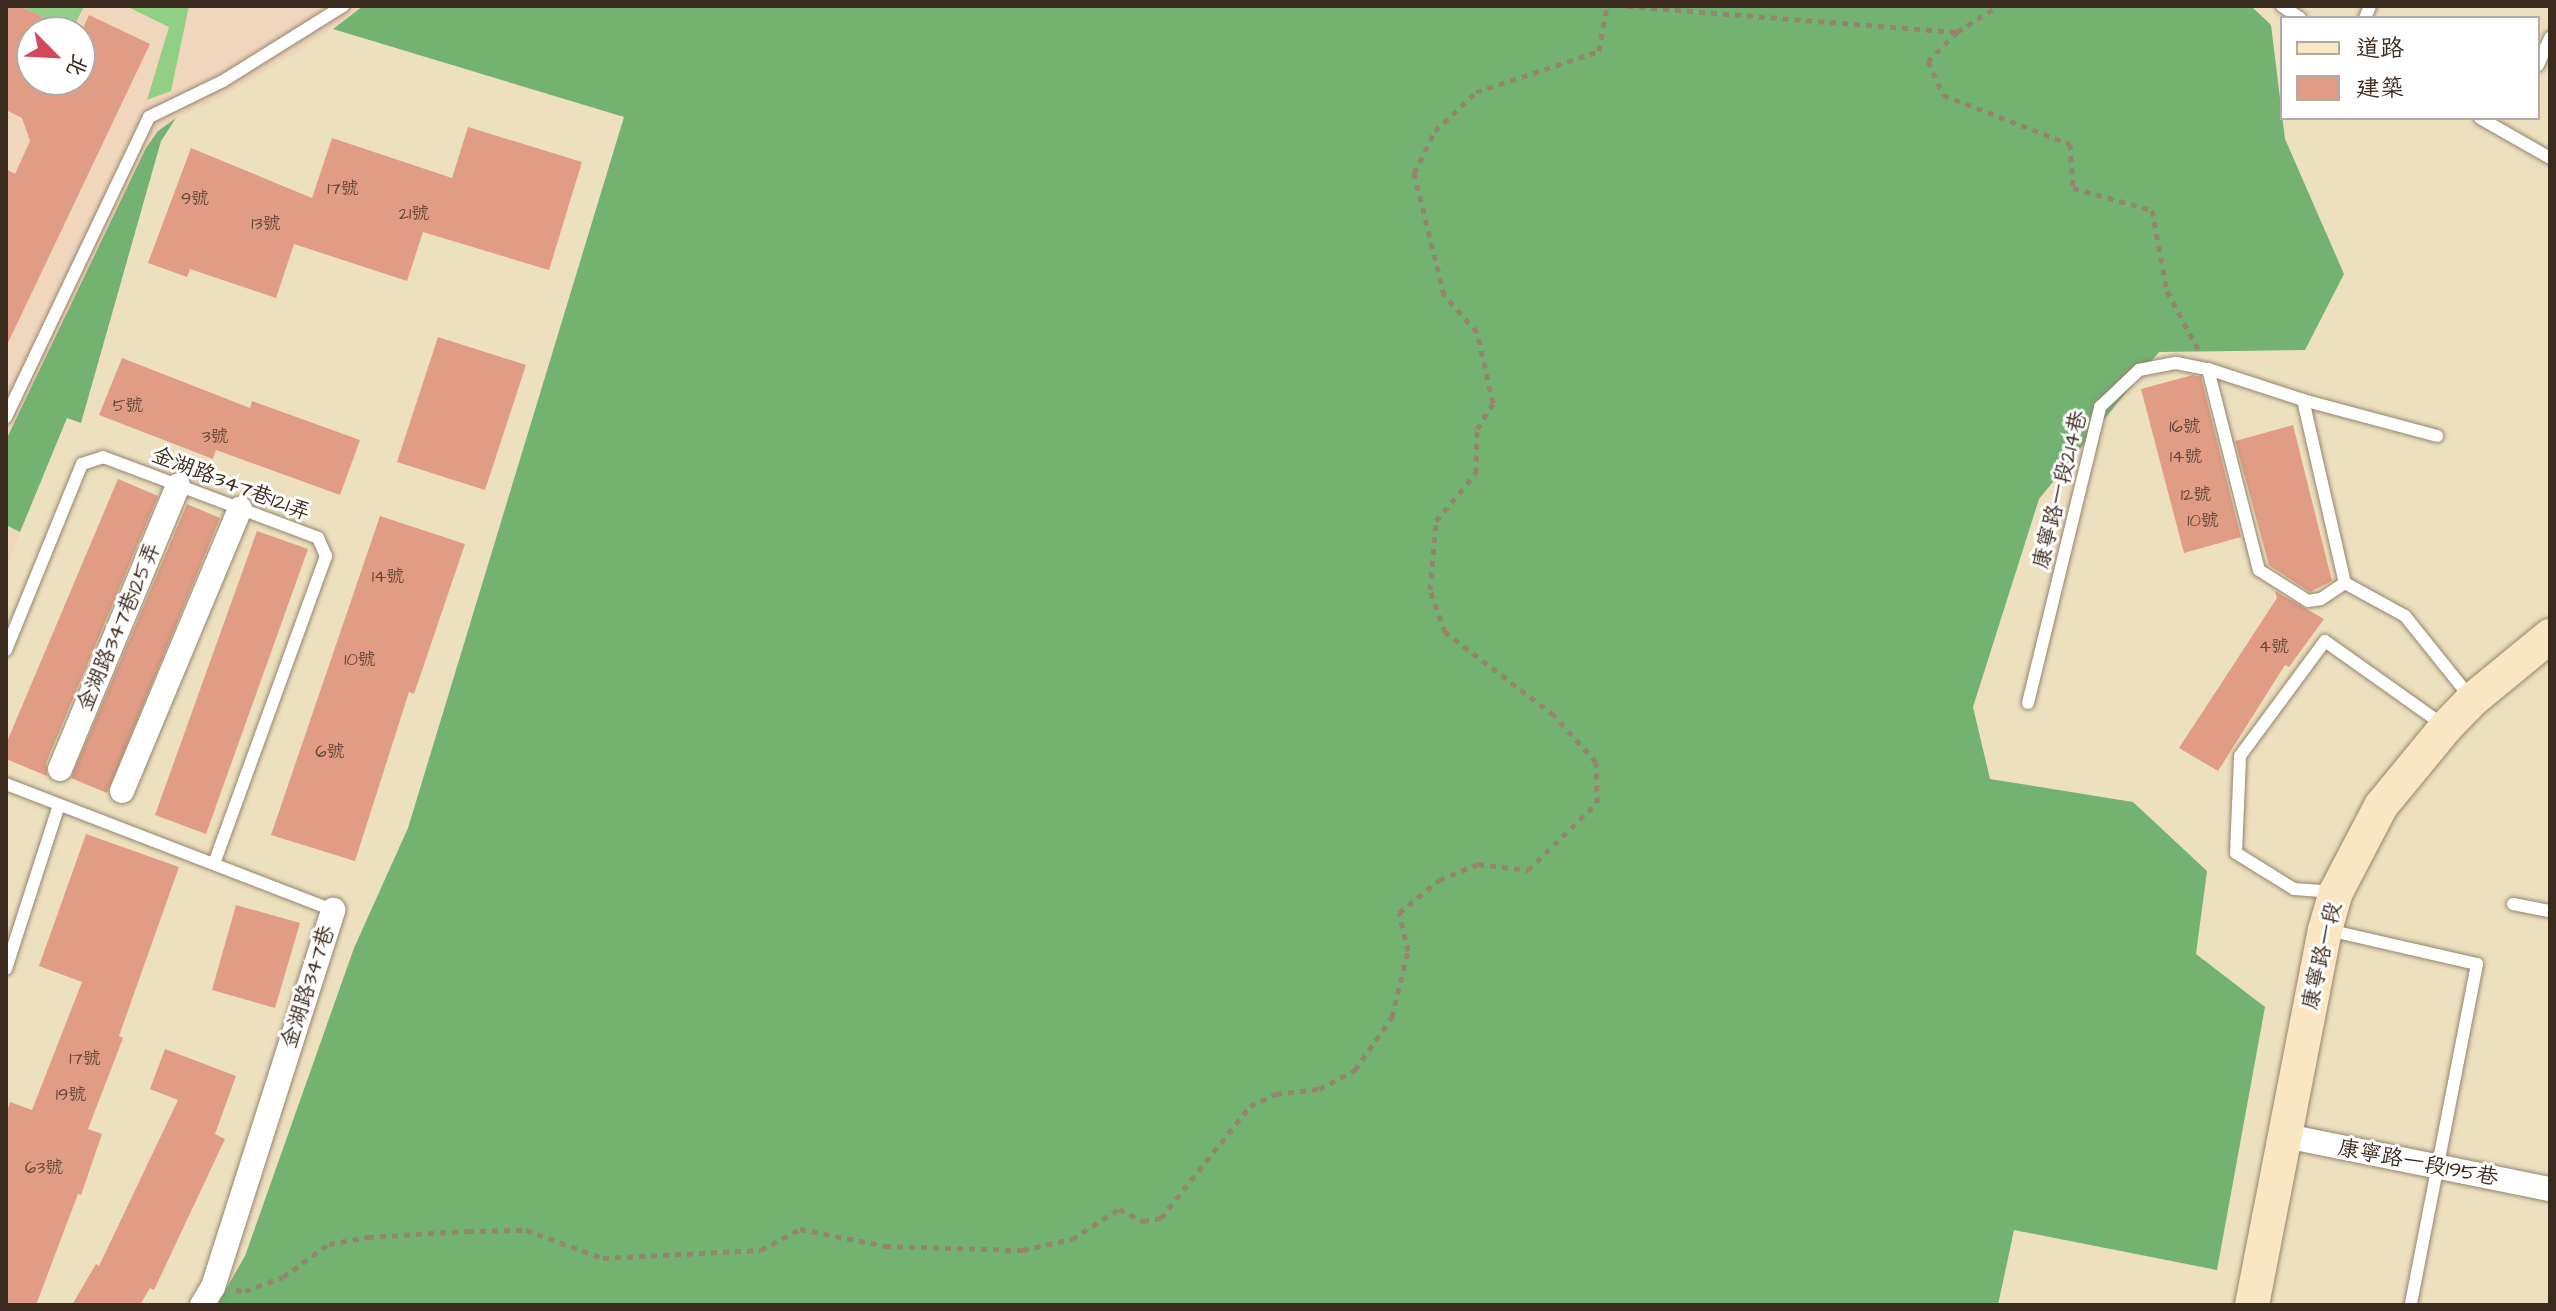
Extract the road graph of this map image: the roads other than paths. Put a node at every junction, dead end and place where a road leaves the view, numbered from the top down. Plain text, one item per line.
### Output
1 (343, 6) edge
2 (2550, 38) edge
3 (2540, 60) edge
4 (2484, 120) edge
5 (2514, 120) edge
6 (2508, 132) junction
7 (2550, 158) edge
8 (2208, 369) junction
9 (2303, 400) junction
10 (6, 417) edge
11 (2437, 436) dead end
12 (178, 486) junction
13 (240, 509) junction
14 (2345, 583) junction
15 (2550, 636) edge
16 (6, 650) edge
17 (2472, 700) junction
18 (2028, 703) dead end
19 (2446, 727) junction
20 (60, 769) dead end
21 (6, 784) edge
22 (122, 791) dead end
23 (59, 805) junction
24 (214, 863) junction
25 (2336, 892) junction
26 (2513, 904) dead end
27 (333, 910) joint
28 (2550, 911) edge
29 (2325, 930) junction
30 (6, 969) edge
31 (2286, 1136) junction
32 (2438, 1168) junction
33 (2550, 1189) edge
34 (208, 1296) edge
35 (2252, 1305) edge
36 (2411, 1305) edge

1 - 10 lane
2 - 3 lane
4 - 6 lane
5 - 6 lane
6 - 7 lane
8 - 9 lane, 康寧路一段214巷
8 - 14 lane
8 - 18 lane, 康寧路一段214巷
9 - 11 lane, 康寧路一段214巷
9 - 14 lane
12 - 13 lane, 金湖路347巷121弄
12 - 16 lane, 金湖路347巷121弄
12 - 20 street, 金湖路347巷125弄
13 - 22 street
13 - 24 lane, 金湖路347巷121弄
14 - 17 lane
15 - 17 street, 康寧路一段
17 - 19 street, 康寧路一段
19 - 25 street, 康寧路一段
19 - 25 lane
21 - 23 lane, 金湖路347巷
23 - 24 lane, 金湖路347巷
23 - 30 lane
24 - 27 lane, 金湖路347巷
25 - 29 street, 康寧路一段
26 - 28 lane
27 - 34 street, 金湖路347巷
29 - 31 street, 康寧路一段
29 - 32 lane
31 - 32 street, 康寧路一段195巷
31 - 35 street, 康寧路一段
32 - 33 street, 康寧路一段195巷
32 - 36 lane

